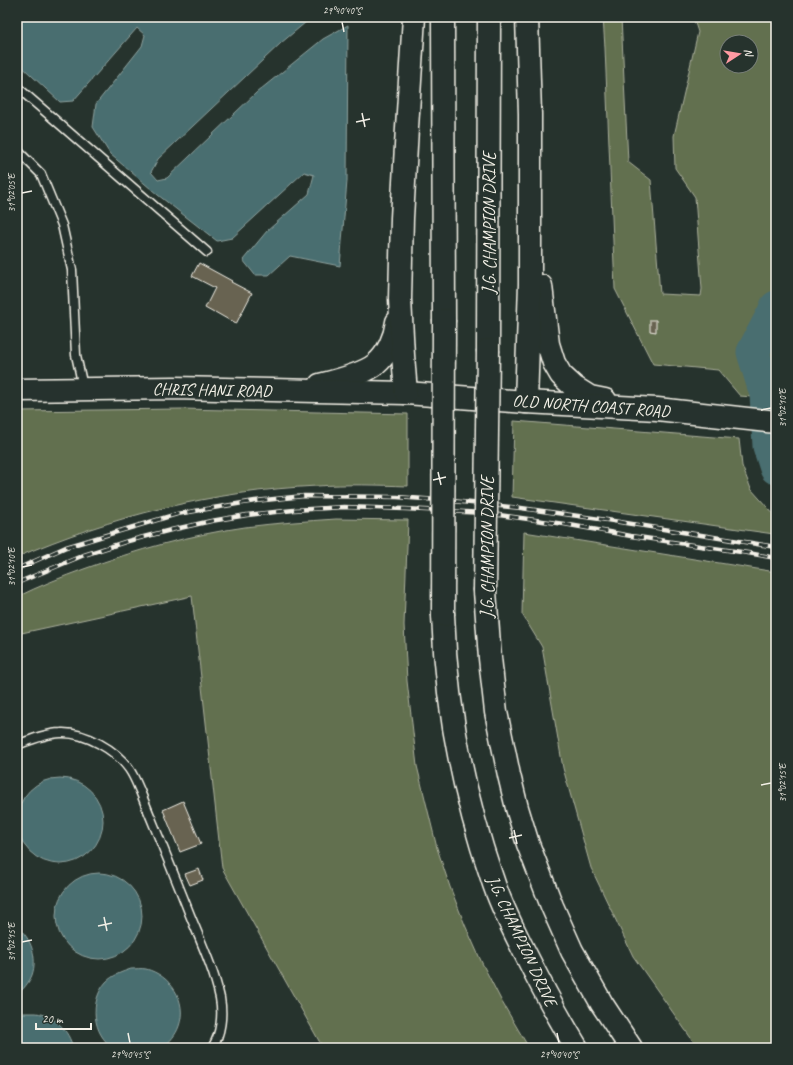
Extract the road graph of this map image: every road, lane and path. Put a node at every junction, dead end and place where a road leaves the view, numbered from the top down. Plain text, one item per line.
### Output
1 (414, 17) edge
2 (443, 17) edge
3 (490, 17) edge
4 (527, 17) edge
5 (17, 87) edge
6 (17, 150) edge
7 (530, 227) junction
8 (207, 252) dead end
9 (400, 298) junction
10 (83, 389) junction
11 (17, 390) edge
12 (300, 391) junction
13 (406, 393) junction
14 (526, 402) junction
15 (657, 409) junction
16 (776, 422) edge
17 (17, 745) edge
18 (212, 1048) edge
19 (577, 1048) edge
20 (631, 1048) edge

1 - 9 street
2 - 19 street, J.G. CHAMPION DRIVE, bridge
3 - 20 street, J.G. CHAMPION DRIVE, bridge
4 - 7 street
5 - 8 lane
6 - 10 lane
7 - 14 street
7 - 15 street
9 - 12 street
9 - 13 street
10 - 11 street, CHRIS HANI ROAD
10 - 12 street, CHRIS HANI ROAD
12 - 13 street, CHRIS HANI ROAD
13 - 14 street, OLD NORTH COAST ROAD
14 - 15 street, OLD NORTH COAST ROAD
15 - 16 street, OLD NORTH COAST ROAD
17 - 18 lane

